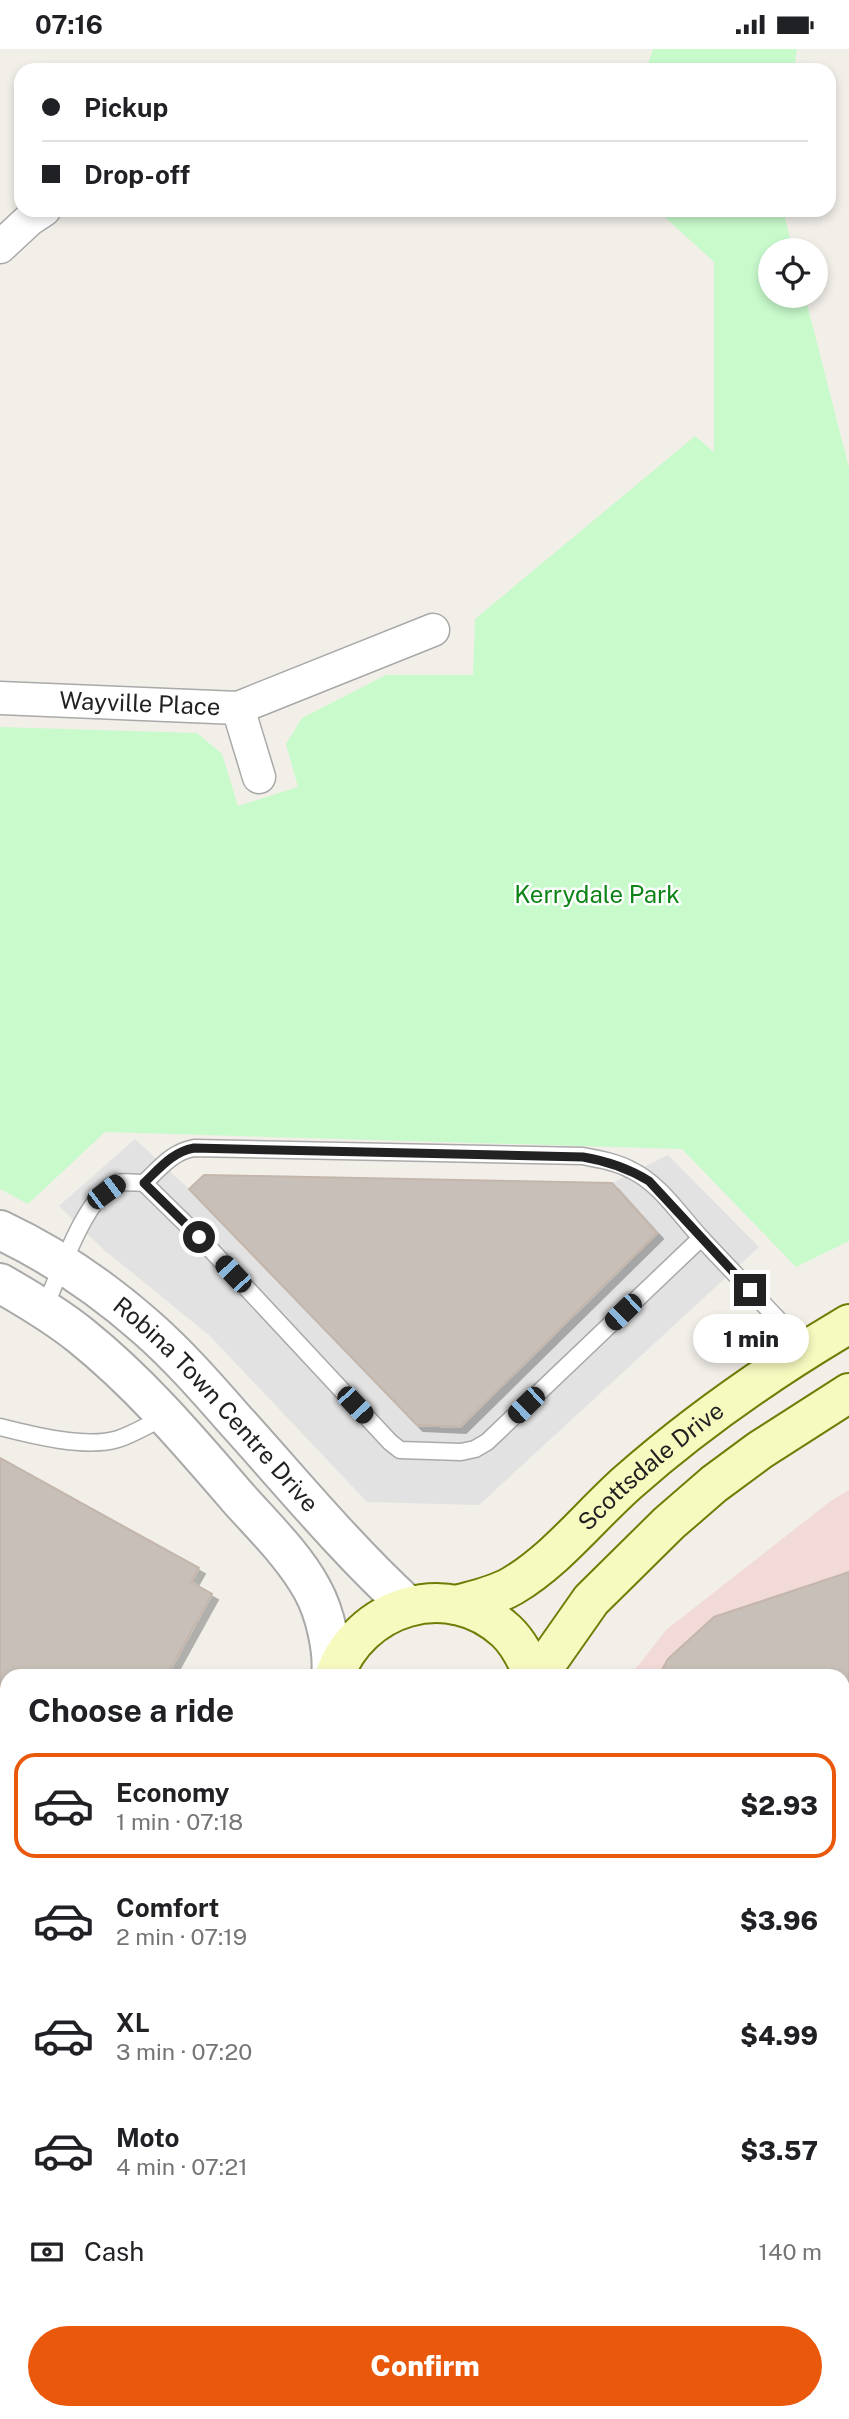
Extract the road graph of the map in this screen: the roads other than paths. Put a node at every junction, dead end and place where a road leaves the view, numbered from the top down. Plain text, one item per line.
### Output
1 (34, 217) edge
2 (0, 247) edge
3 (433, 630) dead end
4 (0, 698) edge
5 (238, 708) junction
6 (259, 777) dead end
7 (144, 1183) junction
8 (0, 1230) edge
9 (701, 1238) junction
10 (64, 1265) junction
11 (0, 1283) edge
12 (44, 1309) junction
13 (849, 1324) edge
14 (806, 1349) junction
15 (849, 1393) edge
16 (167, 1416) junction
17 (0, 1427) edge
18 (456, 1605) junction
19 (408, 1606) junction
20 (332, 1669) edge
21 (336, 1669) edge
22 (532, 1669) edge
23 (542, 1669) edge

1 - 2 street
3 - 5 street, Wayville Place
4 - 5 street, Wayville Place
5 - 6 street
7 - 9 lane
7 - 9 lane
7 - 10 lane
8 - 10 street, Robina Town Centre Drive
9 - 14 lane
10 - 12 lane
10 - 19 street, Robina Town Centre Drive
11 - 12 street, Robina Town Centre Drive
12 - 16 street, Robina Town Centre Drive
13 - 14 main road, Scottsdale Drive
14 - 18 main road, Scottsdale Drive
15 - 23 main road
16 - 17 lane
16 - 20 street, Robina Town Centre Drive
18 - 19 main road
18 - 22 main road
19 - 21 main road

